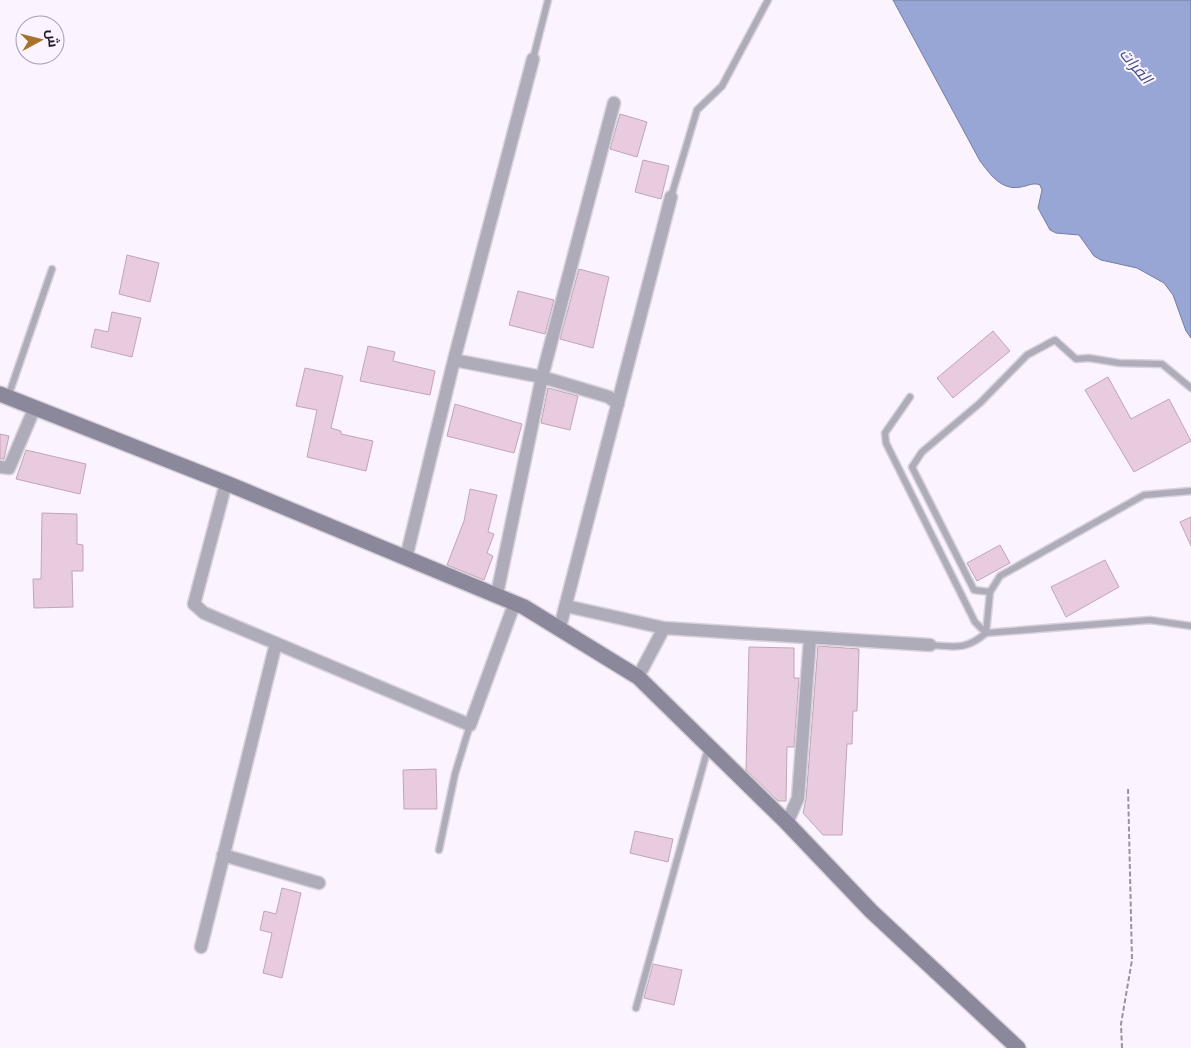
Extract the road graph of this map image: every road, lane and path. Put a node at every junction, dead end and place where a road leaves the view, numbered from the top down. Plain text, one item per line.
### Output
1 (548, 0) edge
2 (768, 0) edge
3 (532, 59) joint
4 (614, 103) dead end
5 (671, 196) joint
6 (52, 269) dead end
7 (454, 360) junction
8 (542, 377) junction
9 (1191, 388) edge
10 (4, 395) edge
11 (910, 397) dead end
12 (618, 404) junction
13 (35, 407) junction
14 (0, 467) edge
15 (226, 483) junction
16 (1191, 491) edge
17 (406, 558) junction
18 (990, 592) junction
19 (497, 594) junction
20 (514, 602) junction
21 (566, 606) junction
22 (1191, 626) edge
23 (560, 627) junction
24 (664, 628) junction
25 (986, 633) junction
26 (810, 640) junction
27 (276, 643) junction
28 (930, 646) joint
29 (638, 677) junction
30 (470, 725) junction
31 (708, 747) junction
32 (1128, 787) dead end
33 (787, 823) junction
34 (439, 850) dead end
35 (223, 855) junction
36 (319, 884) dead end
37 (202, 947) dead end
38 (636, 1008) dead end
39 (1018, 1048) edge
40 (1122, 1048) edge

1 - 3 lane
2 - 5 lane
3 - 7 street
4 - 8 street
5 - 12 street
6 - 10 lane
7 - 8 street
7 - 17 street
8 - 12 street
8 - 19 street
9 - 18 lane
10 - 13 main road
11 - 25 lane
12 - 21 street
13 - 14 street
13 - 15 main road
15 - 17 main road
15 - 27 street
16 - 18 lane
17 - 19 main road
18 - 25 lane
19 - 20 main road
20 - 23 main road
20 - 30 street
21 - 23 street
21 - 24 street
22 - 25 lane
23 - 29 main road
24 - 26 street
24 - 29 street
25 - 28 lane
26 - 28 street
26 - 33 street
27 - 30 street
27 - 35 street
29 - 31 main road
30 - 34 lane
31 - 33 main road
31 - 38 lane
32 - 40 path
33 - 39 main road
35 - 36 street
35 - 37 street

